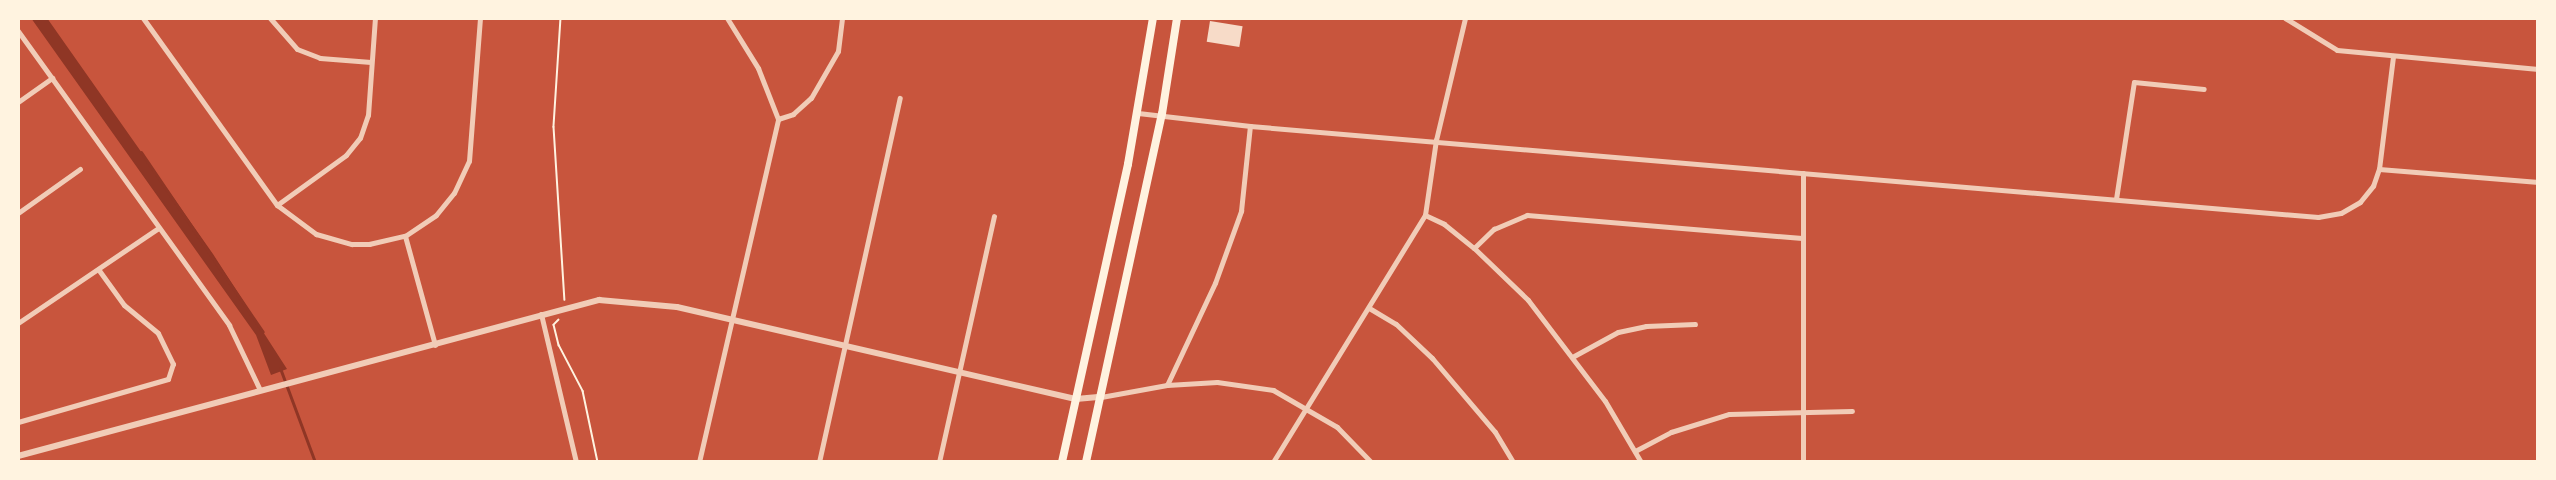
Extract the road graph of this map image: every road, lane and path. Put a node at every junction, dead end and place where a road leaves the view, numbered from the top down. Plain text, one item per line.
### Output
1 (143, 18) edge
2 (270, 18) edge
3 (375, 18) edge
4 (480, 18) edge
5 (561, 18) edge
6 (727, 18) edge
7 (842, 18) edge
8 (1153, 18) edge
9 (1177, 18) edge
10 (1466, 18) edge
11 (2285, 18) edge
12 (18, 31) edge
13 (2393, 56) junction
14 (371, 62) junction
15 (2538, 69) edge
16 (52, 78) junction
17 (2204, 89) dead end
18 (900, 98) dead end
19 (18, 102) edge
20 (1138, 113) junction
21 (1162, 114) junction
22 (778, 119) junction
23 (1250, 126) junction
24 (1436, 140) junction
25 (80, 169) dead end
26 (2379, 169) junction
27 (1803, 173) junction
28 (2538, 182) edge
29 (2116, 199) junction
30 (277, 205) junction
31 (18, 213) edge
32 (1425, 215) junction
33 (994, 216) dead end
34 (158, 229) junction
35 (405, 236) junction
36 (1802, 238) junction
37 (1474, 248) junction
38 (98, 269) junction
39 (565, 301) dead end
40 (1369, 308) junction
41 (542, 314) junction
42 (563, 318) dead end
43 (731, 320) junction
44 (18, 323) edge
45 (1695, 324) dead end
46 (845, 344) junction
47 (435, 345) junction
48 (1574, 356) junction
49 (960, 369) junction
50 (1167, 385) junction
51 (260, 390) junction
52 (1101, 397) junction
53 (1076, 399) junction
54 (1307, 406) junction
55 (1852, 411) dead end
56 (1802, 412) junction
57 (18, 422) edge
58 (1635, 451) junction
59 (18, 456) edge
60 (576, 462) edge
61 (598, 462) edge
62 (699, 462) edge
63 (819, 462) edge
64 (939, 462) edge
65 (1062, 462) edge
66 (1086, 462) edge
67 (1272, 462) edge
68 (1371, 462) edge
69 (1513, 462) edge
70 (1641, 462) edge
71 (1803, 462) edge

1 - 30 street
2 - 14 street
3 - 14 street
4 - 35 street
5 - 39 path
6 - 22 street
7 - 22 street
8 - 20 main road
9 - 21 main road
10 - 24 street
11 - 13 street
12 - 16 street
13 - 15 street
13 - 26 street
14 - 30 street
16 - 19 street
16 - 34 street
17 - 29 street
18 - 46 street
20 - 21 street
20 - 53 main road
21 - 23 street
21 - 52 main road
22 - 43 street
23 - 24 street
23 - 50 street
24 - 27 street
24 - 32 street
25 - 31 street
26 - 28 street
26 - 29 street
27 - 29 street
27 - 36 street
30 - 35 street
32 - 37 street
32 - 40 street
33 - 49 street
34 - 38 street
34 - 51 street
35 - 47 street
36 - 37 street
36 - 56 street
37 - 48 street
38 - 44 street
38 - 57 street
40 - 54 street
40 - 69 street
41 - 43 street
41 - 47 street
41 - 60 street
42 - 61 path
43 - 46 street
43 - 62 street
45 - 48 street
46 - 49 street
46 - 63 street
47 - 51 street
48 - 58 street
49 - 53 street
49 - 64 street
50 - 52 street
50 - 54 street
51 - 59 street
52 - 53 street
52 - 66 main road
53 - 65 main road
54 - 67 street
54 - 68 street
55 - 56 street
56 - 58 street
56 - 71 street
58 - 70 street

